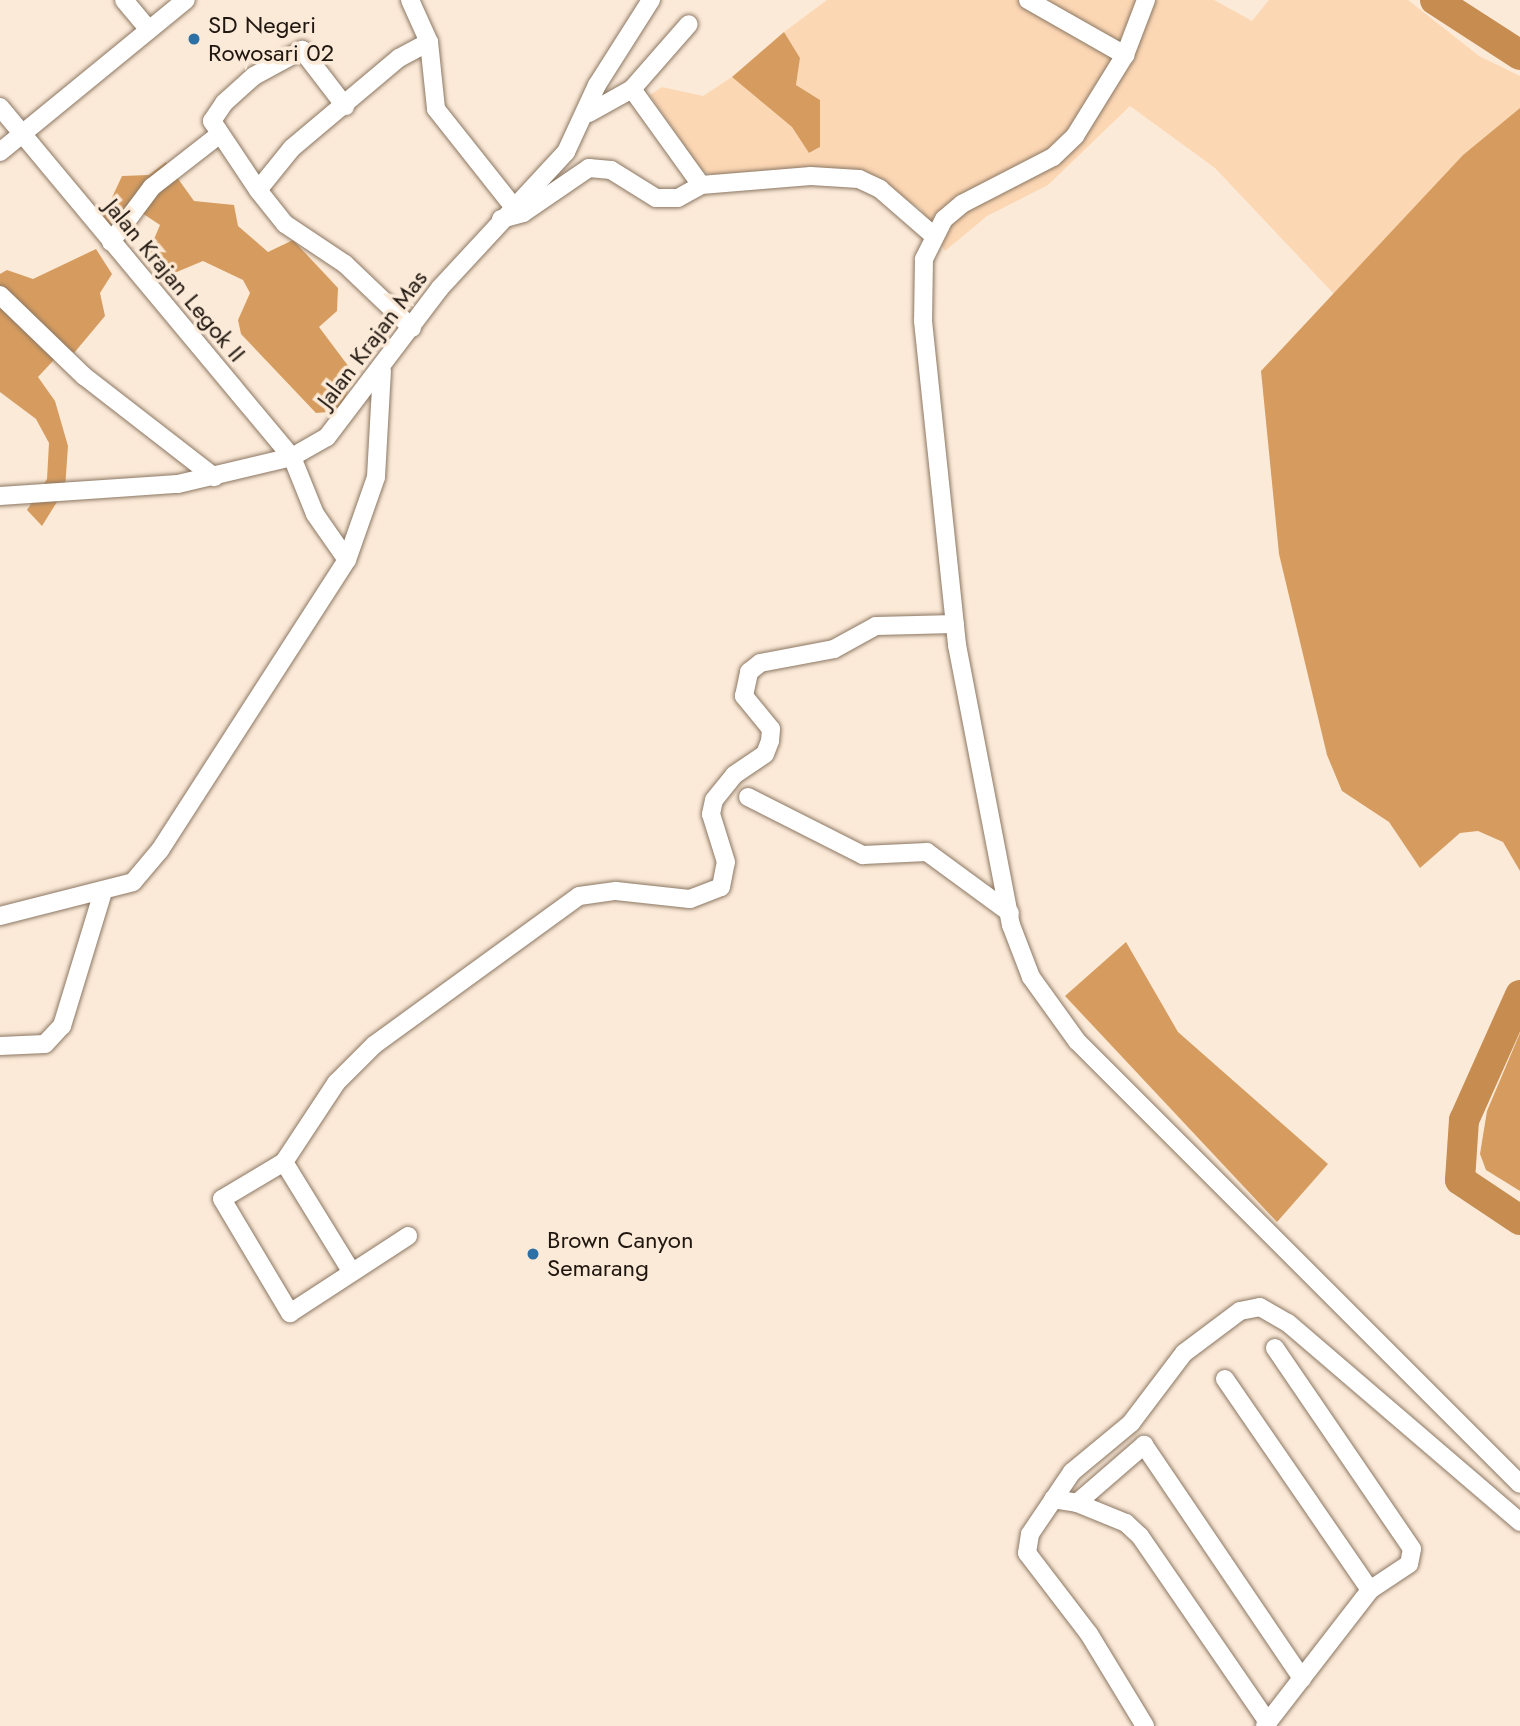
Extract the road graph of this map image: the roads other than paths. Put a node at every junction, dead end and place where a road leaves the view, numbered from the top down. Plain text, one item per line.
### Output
1 (124, 0) edge
2 (186, 0) edge
3 (410, 0) edge
4 (651, 0) edge
5 (1028, 0) edge
6 (1146, 0) edge
7 (689, 24) dead end
8 (146, 26) junction
9 (429, 42) junction
10 (1125, 55) junction
11 (632, 89) junction
12 (345, 106) junction
13 (0, 107) edge
14 (589, 113) junction
15 (24, 130) junction
16 (220, 134) junction
17 (0, 152) edge
18 (701, 186) junction
19 (258, 190) junction
20 (506, 212) junction
21 (934, 236) junction
22 (111, 242) junction
23 (0, 295) edge
24 (412, 328) junction
25 (382, 370) junction
26 (292, 457) junction
27 (214, 477) junction
28 (0, 496) edge
29 (347, 560) junction
30 (955, 624) junction
31 (748, 797) dead end
32 (102, 895) junction
33 (1010, 913) junction
34 (0, 916) edge
35 (0, 1046) edge
36 (284, 1162) junction
37 (408, 1236) dead end
38 (351, 1271) junction
39 (1275, 1348) dead end
40 (1225, 1379) dead end
41 (1520, 1485) edge
42 (1053, 1499) junction
43 (1077, 1503) junction
44 (1520, 1522) edge
45 (1370, 1590) junction
46 (1302, 1678) junction
47 (1267, 1724) edge
48 (1145, 1726) edge

1 - 8 street
2 - 8 street
3 - 9 street
4 - 14 street, Jalan Krajan Mas
5 - 10 street
6 - 10 street
7 - 11 street
8 - 15 street
9 - 12 street
9 - 20 street
10 - 21 street
11 - 14 street
11 - 18 street
12 - 16 street
12 - 19 street
13 - 15 street, Jalan Krajan Legok II
14 - 20 street, Jalan Krajan Mas
15 - 17 street
15 - 22 street, Jalan Krajan Legok II
16 - 19 street
16 - 22 street
18 - 20 street
18 - 21 street
19 - 24 street
20 - 24 street, Jalan Krajan Mas
21 - 30 street
22 - 26 street, Jalan Krajan Legok II
23 - 27 street
24 - 25 street, Jalan Krajan Mas
25 - 26 street, Jalan Krajan Mas
25 - 29 street
26 - 27 street, Jalan Krajan Mas
26 - 29 street, Jalan Krajan Legok II
27 - 28 street, Jalan Krajan Mas
29 - 32 street
30 - 33 street
30 - 36 street
31 - 33 street
32 - 34 street
32 - 35 street
33 - 41 street
36 - 38 street
36 - 38 street
37 - 38 street
39 - 45 street
40 - 45 street
42 - 43 street
42 - 44 street
42 - 48 street
43 - 46 street
43 - 47 street
45 - 46 street
46 - 47 street

